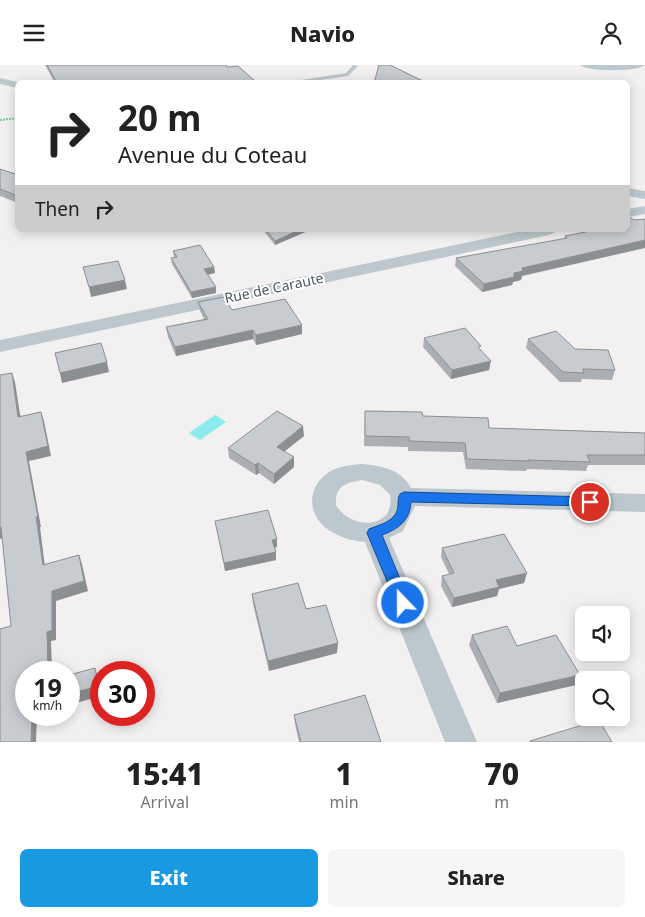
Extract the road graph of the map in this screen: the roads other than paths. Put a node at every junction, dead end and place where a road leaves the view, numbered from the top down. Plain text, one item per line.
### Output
1 (585, 65) edge
2 (640, 65) edge
3 (354, 66) edge
4 (308, 80) edge
5 (0, 81) edge
6 (15, 84) edge
7 (630, 192) edge
8 (645, 195) edge
9 (645, 210) edge
10 (630, 213) edge
11 (540, 232) edge
12 (0, 346) edge
13 (404, 497) junction
14 (645, 503) edge
15 (374, 533) junction
16 (461, 742) edge

1 - 2 street
3 - 4 lane
5 - 6 street
7 - 8 street
9 - 10 street
11 - 12 street, Rue de Caraute
13 - 14 street
13 - 15 street
13 - 15 street
15 - 16 street

